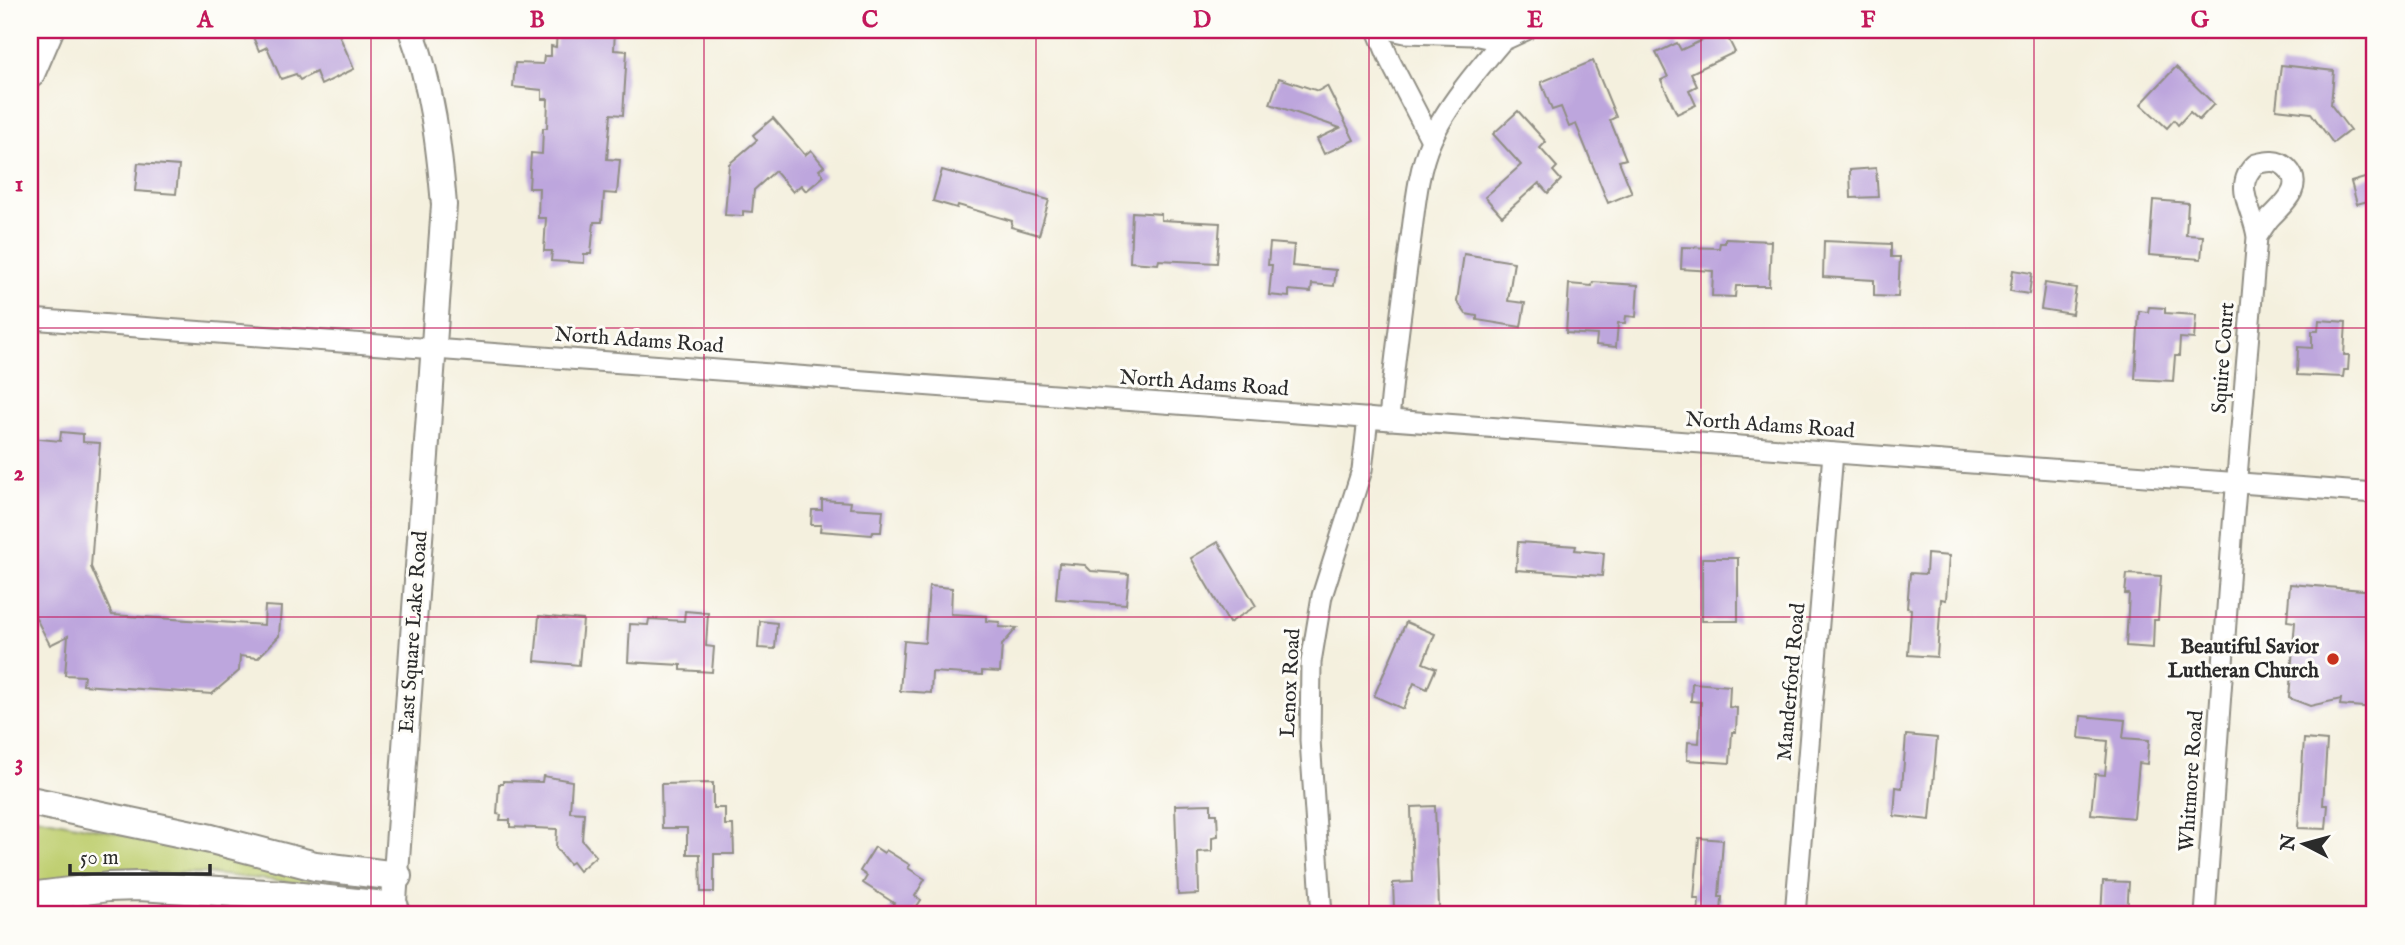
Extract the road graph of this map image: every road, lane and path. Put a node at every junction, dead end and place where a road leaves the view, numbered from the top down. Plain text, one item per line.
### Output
1 (49, 30) edge
2 (411, 30) edge
3 (1377, 30) edge
4 (1391, 30) edge
5 (1526, 30) edge
6 (1502, 41) junction
7 (30, 74) edge
8 (1431, 140) junction
9 (2257, 237) dead end
10 (30, 319) edge
11 (435, 348) junction
12 (1368, 418) junction
13 (1389, 420) junction
14 (1833, 453) junction
15 (2238, 483) junction
16 (2375, 493) edge
17 (30, 801) edge
18 (397, 876) junction
19 (30, 897) edge
20 (394, 911) edge
21 (1322, 915) edge
22 (1795, 915) edge
23 (2205, 915) edge

1 - 7 highway
2 - 11 main road, East Square Lake Road
3 - 8 street
4 - 6 street
5 - 6 street
6 - 8 street
8 - 13 street
9 - 15 street, Squire Court
10 - 11 street, North Adams Road
11 - 12 street, North Adams Road
11 - 18 main road, East Square Lake Road
12 - 13 street, North Adams Road
12 - 21 street, Lenox Road
13 - 14 street, North Adams Road
14 - 15 street, North Adams Road
14 - 22 street, Manderford Road
15 - 16 street, North Adams Road
15 - 23 street, Whitmore Road
17 - 18 highway
18 - 20 main road, East Square Lake Road
19 - 20 highway

